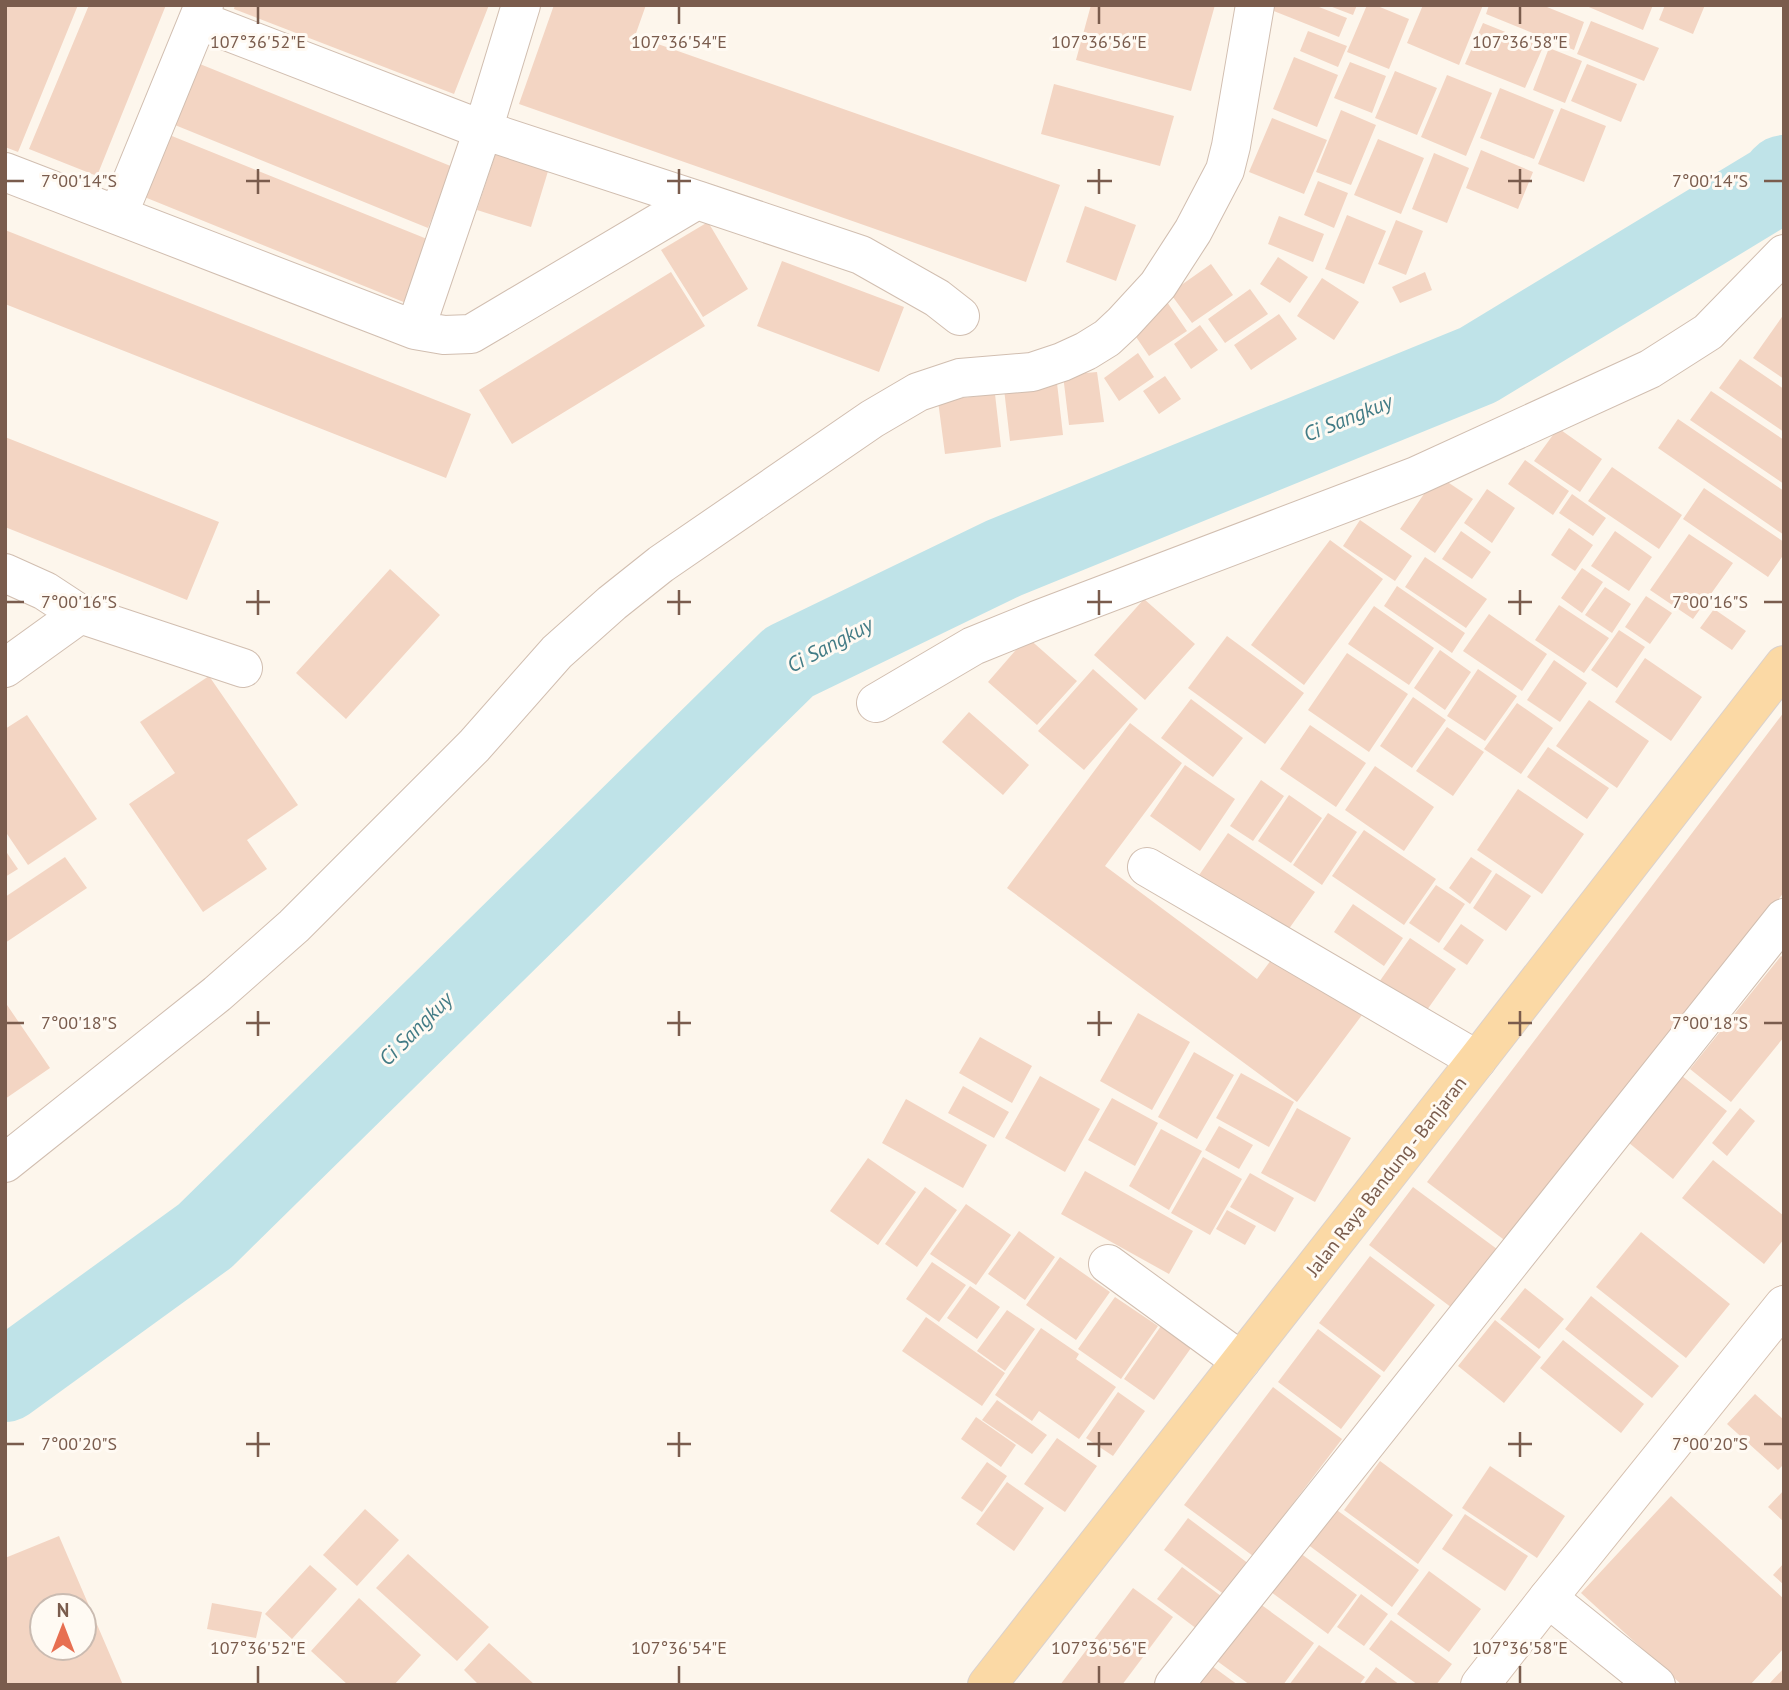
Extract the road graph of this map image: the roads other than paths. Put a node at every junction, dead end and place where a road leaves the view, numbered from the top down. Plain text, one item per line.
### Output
1 (522, 5) edge
2 (1255, 5) edge
3 (201, 13) edge
4 (483, 130) junction
5 (5, 172) edge
6 (697, 200) junction
7 (118, 215) junction
8 (1784, 254) edge
9 (960, 316) dead end
10 (415, 330) junction
11 (5, 573) edge
12 (80, 614) junction
13 (1784, 665) edge
14 (5, 668) edge
15 (243, 668) dead end
16 (876, 703) dead end
17 (1147, 867) dead end
18 (1784, 918) edge
19 (1477, 1060) junction
20 (5, 1163) edge
21 (1108, 1264) dead end
22 (1784, 1305) edge
23 (1241, 1361) junction
24 (1548, 1598) junction
25 (986, 1685) edge
26 (1174, 1685) edge
27 (1480, 1685) edge
28 (1656, 1685) edge

1 - 4 street
2 - 20 street
3 - 4 street
3 - 7 street
4 - 6 street
4 - 10 street
5 - 7 street
6 - 9 street
6 - 10 street
7 - 10 street
8 - 16 street
11 - 12 street
12 - 14 street
12 - 15 street
13 - 19 main road, Jalan Raya Bandung - Banjaran
17 - 19 street
18 - 26 street
19 - 23 main road, Jalan Raya Bandung - Banjaran
21 - 23 street
22 - 24 street
23 - 25 main road, Jalan Raya Bandung - Banjaran
24 - 27 street
24 - 28 street

